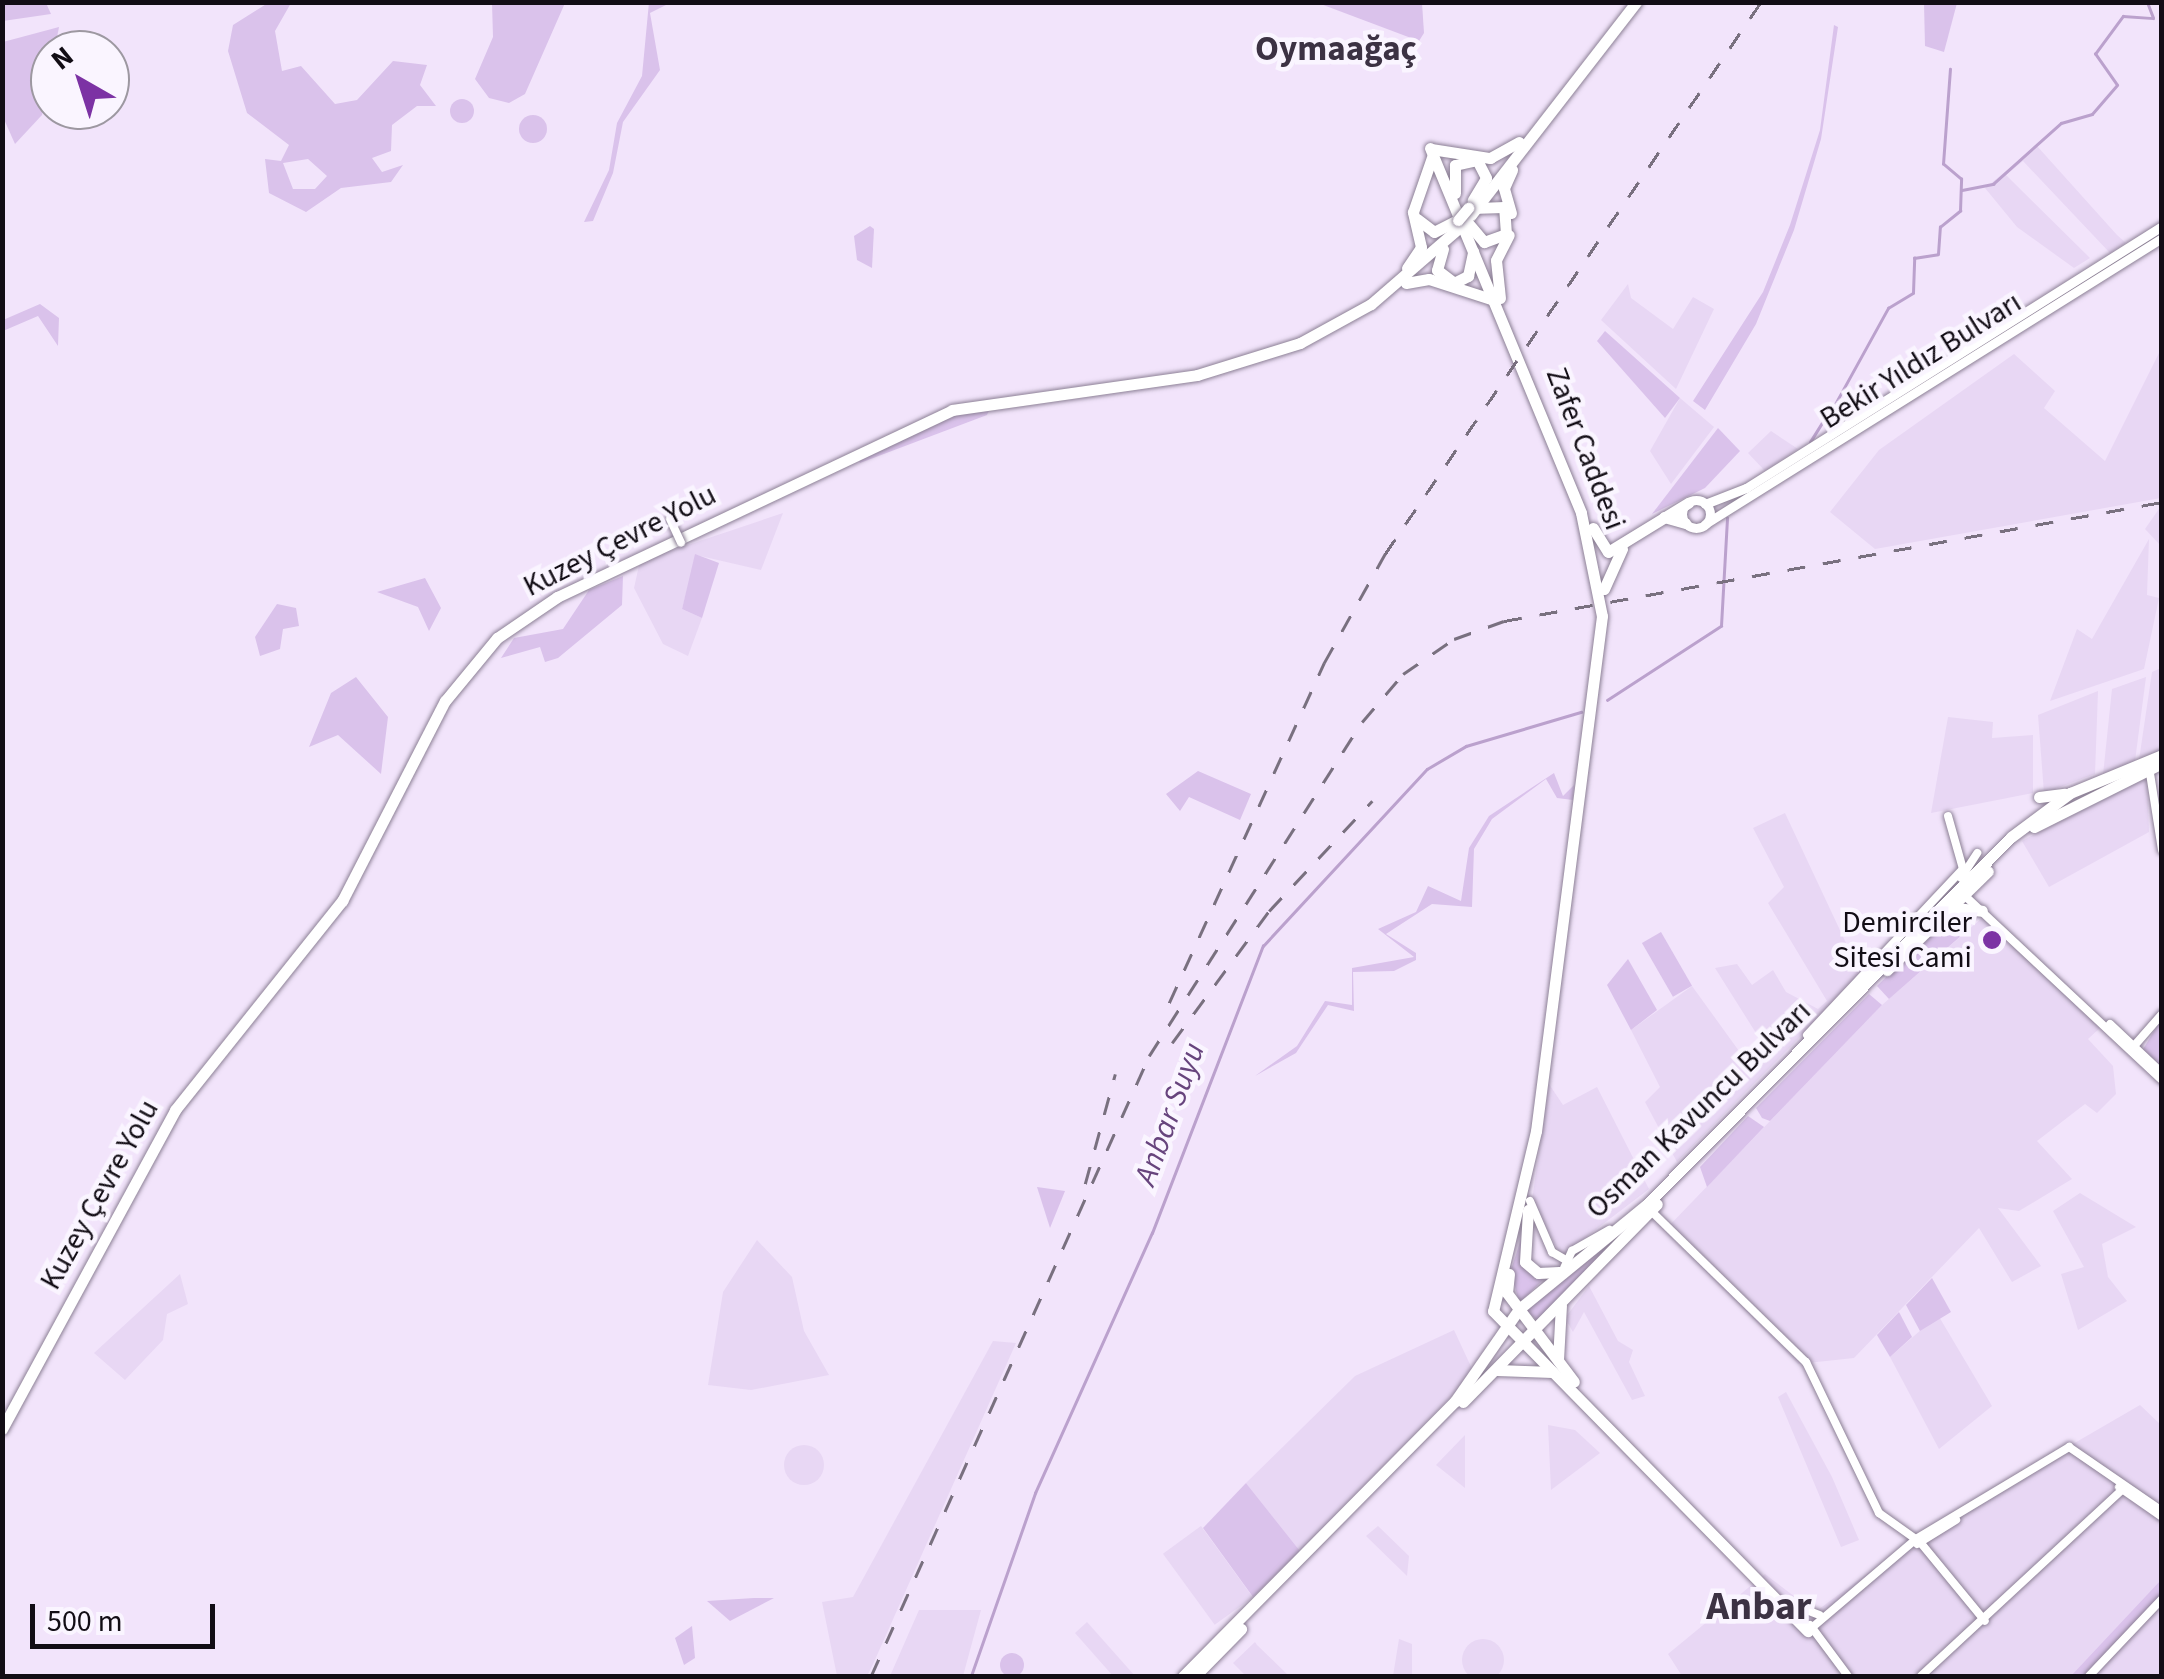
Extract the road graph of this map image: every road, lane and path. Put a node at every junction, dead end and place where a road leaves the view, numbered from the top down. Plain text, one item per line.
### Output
1 (1634, 2) edge
2 (1534, 130) junction
3 (1430, 148) junction
4 (1455, 193) junction
5 (1465, 220) junction
6 (2162, 226) edge
7 (2162, 238) edge
8 (1473, 250) junction
9 (1369, 300) junction
10 (1499, 305) junction
11 (1347, 319) junction
12 (1688, 502) junction
13 (1705, 504) junction
14 (1587, 515) junction
15 (670, 519) dead end
16 (1685, 523) junction
17 (1705, 524) junction
18 (682, 544) dead end
19 (1604, 589) junction
20 (1599, 707) junction
21 (2158, 761) edge
22 (2070, 793) junction
23 (2039, 797) dead end
24 (1948, 816) dead end
25 (2162, 850) edge
26 (1962, 856) junction
27 (1981, 859) junction
28 (1964, 890) junction
29 (1934, 903) junction
30 (1982, 908) junction
31 (1947, 912) junction
32 (1908, 929) junction
33 (2162, 1014) edge
34 (2134, 1046) junction
35 (2162, 1076) edge
36 (1659, 1189) junction
37 (1529, 1204) junction
38 (1648, 1208) junction
39 (1562, 1266) junction
40 (1564, 1300) junction
41 (1519, 1309) junction
42 (1499, 1322) junction
43 (1536, 1327) junction
44 (1520, 1343) junction
45 (1558, 1371) junction
46 (1492, 1373) junction
47 (2, 1420) edge
48 (2, 1429) edge
49 (1676, 1488) junction
50 (2125, 1490) junction
51 (2162, 1514) edge
52 (1916, 1542) junction
53 (2162, 1602) edge
54 (1796, 1606) junction
55 (1823, 1614) junction
56 (1984, 1620) junction
57 (1810, 1628) junction
58 (1183, 1676) edge
59 (1195, 1676) edge
60 (1844, 1676) edge
61 (1924, 1676) edge
62 (2092, 1676) edge

1 - 2 highway, Kuzey Çevre Yolu
2 - 3 highway
2 - 5 highway, Kuzey Çevre Yolu
2 - 10 highway
3 - 4 highway
3 - 5 highway
3 - 9 highway
4 - 5 highway
4 - 5 highway
5 - 8 highway, Zafer Caddesi
5 - 8 highway
5 - 9 highway, Kuzey Çevre Yolu
5 - 10 highway, Zafer Caddesi
5 - 11 highway, Kuzey Çevre Yolu
6 - 13 main road, Bekir Yıldız Bulvarı
7 - 17 main road, Bekir Yıldız Bulvarı
8 - 10 highway, Zafer Caddesi
9 - 47 highway, Kuzey Çevre Yolu
10 - 11 highway
10 - 14 highway, Zafer Caddesi
10 - 20 highway, Zafer Caddesi
11 - 48 highway, Kuzey Çevre Yolu
12 - 13 main road
12 - 14 highway
12 - 16 main road
13 - 17 main road
14 - 19 highway, Zafer Caddesi
15 - 18 street, bridge
16 - 17 main road
16 - 19 highway
19 - 20 highway, Zafer Caddesi
20 - 37 highway
20 - 42 highway
21 - 22 highway, Osman Kavuncu Bulvarı
21 - 25 street
21 - 28 highway, Osman Kavuncu Bulvarı
22 - 23 highway
22 - 27 highway, Osman Kavuncu Bulvarı
24 - 26 street
26 - 27 street
26 - 29 street
27 - 28 highway, Osman Kavuncu Bulvarı
27 - 29 street
28 - 30 highway
28 - 30 street
28 - 31 highway, Osman Kavuncu Bulvarı
28 - 32 highway, Osman Kavuncu Bulvarı
29 - 32 street
30 - 31 highway
30 - 34 street
30 - 35 street
31 - 38 highway, Osman Kavuncu Bulvarı
32 - 36 highway, Osman Kavuncu Bulvarı
33 - 34 street
34 - 35 street
36 - 38 highway, Osman Kavuncu Bulvarı
36 - 39 street
37 - 39 street
37 - 39 highway
37 - 41 highway
38 - 39 highway, Osman Kavuncu Bulvarı
38 - 40 highway, Osman Kavuncu Bulvarı
38 - 52 street
39 - 41 highway, Osman Kavuncu Bulvarı
40 - 43 highway, Osman Kavuncu Bulvarı
40 - 45 highway
41 - 42 highway, Osman Kavuncu Bulvarı
41 - 43 highway
42 - 44 highway
42 - 58 highway
43 - 44 highway, Osman Kavuncu Bulvarı
43 - 45 highway
44 - 45 highway
44 - 46 highway, Osman Kavuncu Bulvarı
45 - 46 highway
45 - 49 highway
46 - 59 highway, Osman Kavuncu Bulvarı
49 - 54 highway
49 - 57 highway
50 - 51 street
50 - 52 street
50 - 56 street
52 - 55 street
52 - 56 street
52 - 57 street
53 - 62 street
54 - 55 street
54 - 57 highway
55 - 57 street
56 - 61 street
57 - 60 street

